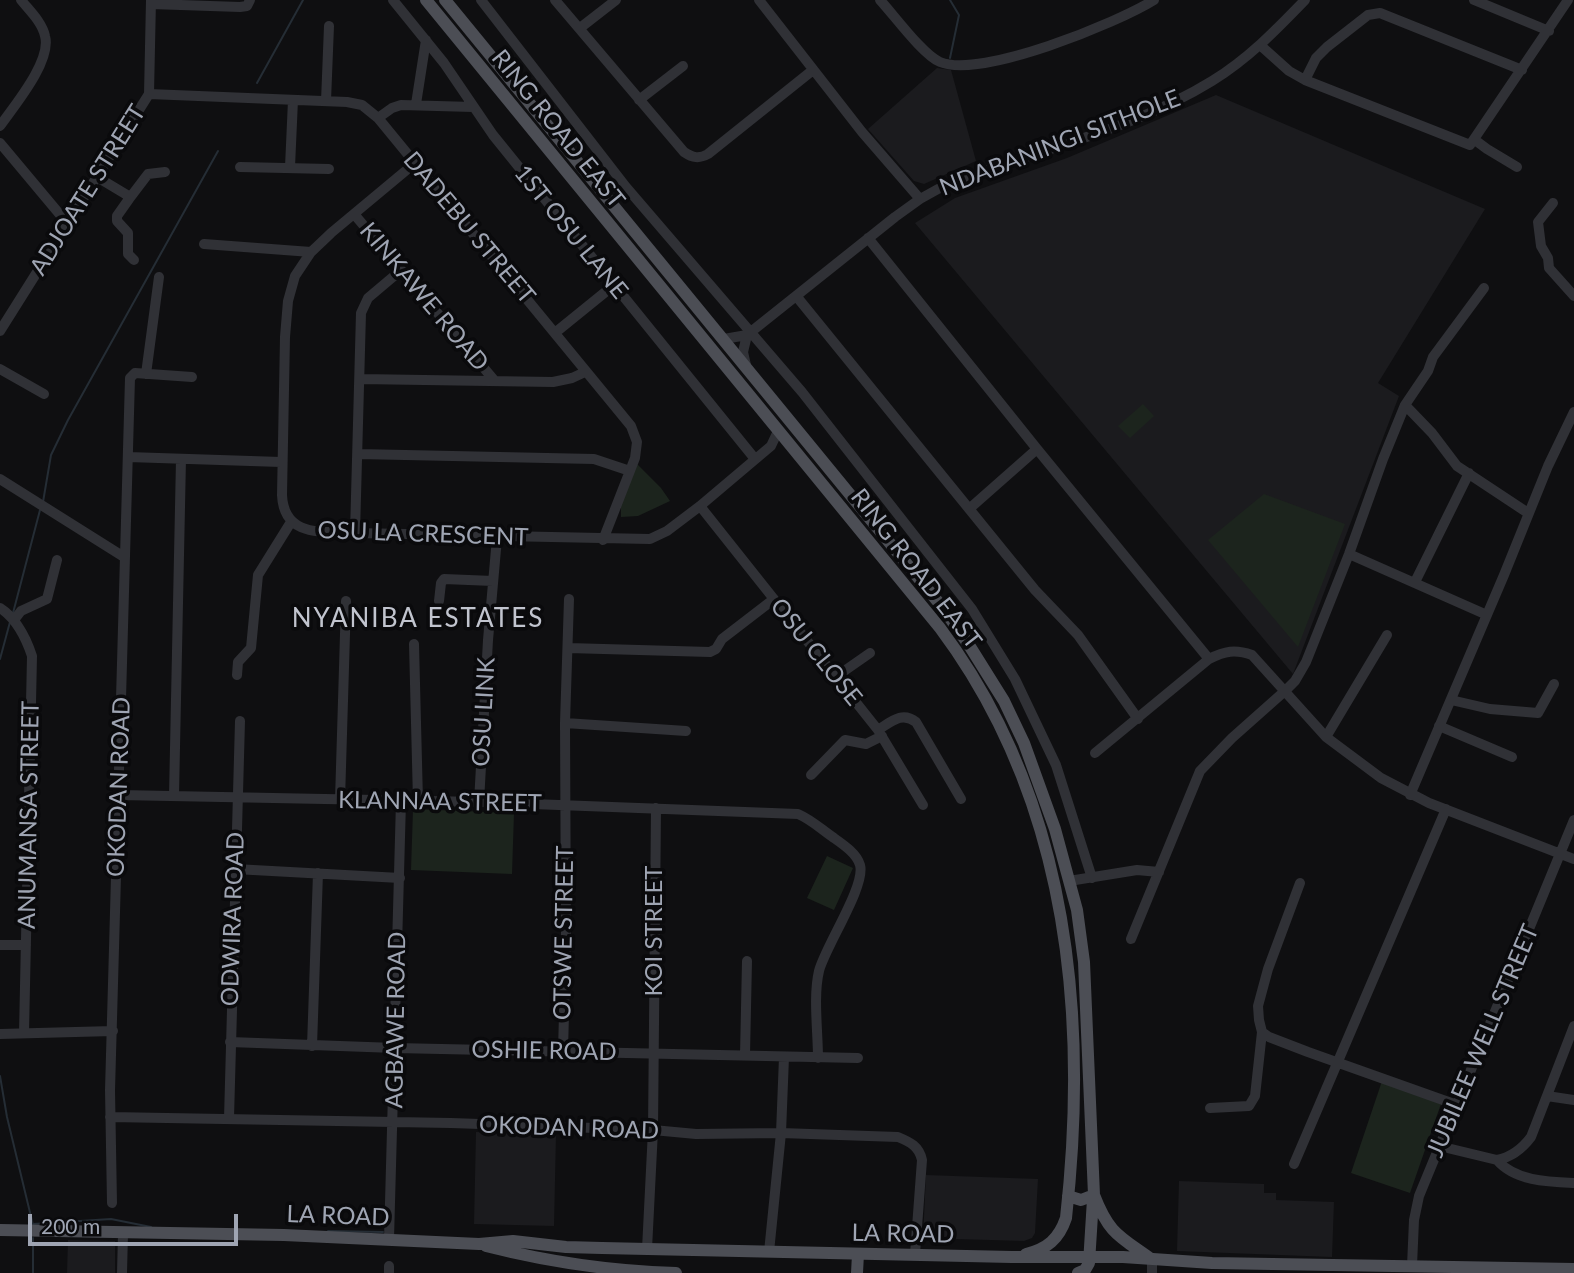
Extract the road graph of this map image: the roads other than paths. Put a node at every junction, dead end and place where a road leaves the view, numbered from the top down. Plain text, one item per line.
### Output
1 (21, 0) edge
2 (250, 0) edge
3 (393, 0) edge
4 (481, 0) edge
5 (555, 0) edge
6 (616, 0) edge
7 (759, 0) edge
8 (880, 0) edge
9 (1154, 0) edge
10 (1305, 0) edge
11 (1474, 0) edge
12 (1568, 0) edge
13 (151, 2) edge
14 (437, 2) edge
15 (329, 26) dead end
16 (580, 28) junction
17 (1549, 31) junction
18 (426, 40) junction
19 (1261, 45) junction
20 (683, 66) dead end
21 (813, 70) junction
22 (1522, 70) junction
23 (1305, 80) junction
24 (149, 94) junction
25 (293, 100) junction
26 (326, 100) junction
27 (639, 100) junction
28 (416, 104) junction
29 (473, 107) junction
30 (378, 118) junction
31 (0, 126) edge
32 (1475, 140) junction
33 (0, 144) edge
34 (415, 163) junction
35 (240, 167) dead end
36 (290, 167) junction
37 (1517, 167) dead end
38 (329, 169) dead end
39 (165, 172) dead end
40 (97, 177) junction
41 (129, 199) junction
42 (920, 199) junction
43 (1553, 203) dead end
44 (354, 214) junction
45 (67, 223) junction
46 (869, 238) junction
47 (204, 244) dead end
48 (311, 252) junction
49 (134, 260) dead end
50 (401, 271) junction
51 (159, 277) dead end
52 (614, 285) junction
53 (1484, 288) dead end
54 (1574, 296) edge
55 (797, 297) junction
56 (0, 331) edge
57 (556, 332) junction
58 (750, 334) junction
59 (724, 339) junction
60 (747, 366) junction
61 (0, 369) edge
62 (585, 372) junction
63 (146, 374) junction
64 (192, 377) dead end
65 (360, 380) junction
66 (494, 380) junction
67 (44, 394) dead end
68 (1405, 405) junction
69 (1574, 412) edge
70 (778, 431) junction
71 (789, 445) junction
72 (771, 446) junction
73 (1037, 449) junction
74 (358, 454) junction
75 (128, 457) junction
76 (181, 459) junction
77 (755, 459) junction
78 (281, 462) junction
79 (630, 471) junction
80 (1469, 473) junction
81 (0, 479) edge
82 (700, 506) junction
83 (969, 509) junction
84 (1528, 513) junction
85 (292, 522) junction
86 (355, 533) junction
87 (497, 538) junction
88 (603, 540) junction
89 (1349, 554) junction
90 (124, 556) junction
91 (57, 560) dead end
92 (493, 581) junction
93 (1415, 582) junction
94 (569, 599) dead end
95 (774, 599) junction
96 (345, 601) dead end
97 (439, 601) dead end
98 (8, 615) edge
99 (1487, 615) junction
100 (1387, 635) dead end
101 (414, 644) dead end
102 (568, 648) junction
103 (870, 653) dead end
104 (1209, 659) junction
105 (237, 674) dead end
106 (837, 676) junction
107 (1554, 684) dead end
108 (1286, 690) junction
109 (1451, 699) junction
110 (1138, 719) junction
111 (240, 720) dead end
112 (565, 723) junction
113 (1439, 726) junction
114 (686, 731) dead end
115 (880, 733) junction
116 (1326, 737) junction
117 (1095, 753) dead end
118 (1512, 757) dead end
119 (1031, 763) junction
120 (1018, 769) junction
121 (811, 775) dead end
122 (120, 795) junction
123 (1410, 795) junction
124 (174, 796) junction
125 (237, 797) junction
126 (961, 799) dead end
127 (340, 800) junction
128 (401, 801) junction
129 (418, 801) junction
130 (479, 802) junction
131 (565, 805) junction
132 (923, 805) dead end
133 (656, 808) junction
134 (1446, 809) junction
135 (1574, 820) edge
136 (1561, 854) junction
137 (1574, 859) edge
138 (235, 869) junction
139 (1159, 872) junction
140 (318, 873) junction
141 (400, 878) junction
142 (1092, 878) junction
143 (1069, 881) junction
144 (1300, 883) dead end
145 (1131, 939) dead end
146 (0, 945) edge
147 (26, 945) junction
148 (747, 961) dead end
149 (1574, 1026) edge
150 (113, 1031) junction
151 (1262, 1032) junction
152 (24, 1033) junction
153 (1, 1034) edge
154 (230, 1042) junction
155 (312, 1046) junction
156 (395, 1048) junction
157 (563, 1051) junction
158 (654, 1053) junction
159 (745, 1055) junction
160 (784, 1056) junction
161 (818, 1058) junction
162 (858, 1058) dead end
163 (1337, 1061) junction
164 (1547, 1096) junction
165 (1574, 1100) edge
166 (1457, 1105) junction
167 (1210, 1108) dead end
168 (110, 1117) junction
169 (229, 1118) junction
170 (393, 1124) junction
171 (653, 1130) junction
172 (781, 1133) junction
173 (1439, 1146) junction
174 (1497, 1160) junction
175 (1294, 1164) dead end
176 (1574, 1183) edge
177 (1094, 1195) junction
178 (1068, 1196) junction
179 (112, 1203) dead end
180 (0, 1230) edge
181 (123, 1234) junction
182 (389, 1239) junction
183 (479, 1244) junction
184 (601, 1248) junction
185 (648, 1249) junction
186 (769, 1252) junction
187 (858, 1254) junction
188 (915, 1254) junction
189 (1013, 1257) junction
190 (1089, 1257) junction
191 (1152, 1259) junction
192 (600, 1266) junction
193 (1412, 1266) junction
194 (1574, 1269) edge
195 (122, 1273) edge
196 (650, 1273) edge
197 (676, 1273) edge
198 (857, 1273) edge
199 (1078, 1273) edge
200 (1152, 1273) edge

1 - 31 street
2 - 13 street
3 - 18 street, 1ST OSU LANE
4 - 58 street
5 - 16 street
6 - 16 street
7 - 21 street
8 - 9 street
10 - 19 street, NDABANINGI SITHOLE
11 - 17 street
12 - 17 street
13 - 24 street, ADJOATE STREET
14 - 59 main road, RING ROAD EAST
14 - 70 main road, RING ROAD EAST
15 - 26 street
16 - 27 street
17 - 22 street
18 - 28 street
18 - 29 street, 1ST OSU LANE
19 - 23 street
19 - 42 street, NDABANINGI SITHOLE
20 - 27 street
21 - 27 street
21 - 42 street
22 - 23 street
22 - 32 street
23 - 32 street
24 - 25 street, DADEBU STREET
24 - 40 street, ADJOATE STREET
25 - 26 street, DADEBU STREET
25 - 36 street
26 - 30 street, DADEBU STREET
28 - 29 street
28 - 30 street
29 - 52 street, 1ST OSU LANE
30 - 34 street, DADEBU STREET
32 - 37 street
33 - 45 street
34 - 44 street, OSU LA CRESCENT
34 - 57 street, DADEBU STREET
35 - 36 street
36 - 38 street
39 - 41 street
40 - 41 street
40 - 45 street, ADJOATE STREET
41 - 49 street
42 - 46 street, NDABANINGI SITHOLE
43 - 54 street
44 - 48 street, OSU LA CRESCENT
44 - 50 street, KINKAWE ROAD
45 - 56 street, ADJOATE STREET
46 - 55 street, NDABANINGI SITHOLE
46 - 73 street
47 - 48 street
48 - 78 street, OSU LA CRESCENT
50 - 65 street
50 - 66 street, KINKAWE ROAD
51 - 63 street
52 - 57 street
52 - 77 street, 1ST OSU LANE
53 - 68 street
55 - 58 street, NDABANINGI SITHOLE
55 - 83 street
57 - 62 street, DADEBU STREET
58 - 59 street, NDABANINGI SITHOLE
58 - 60 street
58 - 142 street
59 - 60 main road, RING ROAD EAST
60 - 119 main road, RING ROAD EAST
61 - 67 street
62 - 66 street
62 - 79 street, DADEBU STREET
63 - 64 street
63 - 75 street, OKODAN ROAD
65 - 66 street
65 - 74 street
68 - 80 street
68 - 89 street
69 - 84 street
70 - 71 main road, RING ROAD EAST
70 - 72 street, OSU LA CRESCENT
71 - 72 street
71 - 120 main road, RING ROAD EAST
72 - 77 street, OSU LA CRESCENT
73 - 83 street
73 - 104 street
74 - 79 street
74 - 86 street
75 - 76 street
75 - 90 street, OKODAN ROAD
76 - 78 street
76 - 124 street
77 - 82 street, OSU LA CRESCENT
78 - 85 street, OSU LA CRESCENT
79 - 88 street, DADEBU STREET
80 - 84 street
80 - 93 street
81 - 90 street
82 - 88 street, OSU LA CRESCENT
82 - 95 street, OSU CLOSE
83 - 110 street
84 - 99 street
85 - 86 street, OSU LA CRESCENT
85 - 105 street
86 - 87 street, OSU LA CRESCENT
87 - 88 street, OSU LA CRESCENT
87 - 92 street, OSU LINK
89 - 93 street
89 - 108 street
90 - 122 street, OKODAN ROAD
91 - 98 street
92 - 97 street
92 - 130 street, OSU LINK
93 - 99 street
94 - 102 street, OTSWE STREET
95 - 102 street
95 - 106 street, OSU CLOSE
96 - 127 street
98 - 147 street, ANUMANSA STREET
99 - 109 street
100 - 116 street
101 - 129 street
102 - 112 street, OTSWE STREET
103 - 106 street
104 - 108 street
104 - 110 street
106 - 115 street, OSU CLOSE
107 - 109 street
108 - 116 street
108 - 139 street
109 - 113 street
110 - 117 street
111 - 125 street, ODWIRA ROAD
112 - 114 street
112 - 131 street, OTSWE STREET
113 - 118 street
113 - 123 street
115 - 121 street
115 - 126 street
115 - 132 street, OSU CLOSE
116 - 123 street
119 - 120 main road
119 - 143 main road, RING ROAD EAST
120 - 178 main road, RING ROAD EAST
122 - 124 street, KLANNAA STREET
122 - 150 street, OKODAN ROAD
123 - 134 street
124 - 125 street, KLANNAA STREET
125 - 127 street, KLANNAA STREET
125 - 138 street, ODWIRA ROAD
127 - 128 street, KLANNAA STREET
128 - 129 street, KLANNAA STREET
128 - 141 street, AGBAWE ROAD
129 - 130 street, KLANNAA STREET
130 - 131 street, KLANNAA STREET
131 - 133 street, KLANNAA STREET
131 - 157 street, OTSWE STREET
133 - 158 street, KOI STREET
133 - 161 street, KLANNAA STREET
134 - 136 street
134 - 163 street
135 - 136 street, JUBILEE WELL STREET
136 - 137 street
136 - 166 street, JUBILEE WELL STREET
138 - 140 street
138 - 154 street, ODWIRA ROAD
139 - 142 street
139 - 145 street
140 - 141 street
140 - 155 street
141 - 156 street, AGBAWE ROAD
142 - 143 street
143 - 177 main road, RING ROAD EAST
144 - 151 street
146 - 147 street
147 - 152 street, ANUMANSA STREET
148 - 159 street
149 - 164 street
150 - 152 street
150 - 168 street, OKODAN ROAD
151 - 163 street
151 - 167 street
152 - 153 street
154 - 155 street, OSHIE ROAD
154 - 169 street, ODWIRA ROAD
155 - 156 street, OSHIE ROAD
156 - 157 street, OSHIE ROAD
156 - 170 street, AGBAWE ROAD
157 - 158 street, OSHIE ROAD
158 - 159 street, OSHIE ROAD
158 - 171 street, KOI STREET
159 - 160 street, OSHIE ROAD
160 - 161 street, OSHIE ROAD
160 - 172 street
161 - 162 street, OSHIE ROAD
163 - 166 street
163 - 175 street
164 - 165 street
164 - 174 street
166 - 173 street, JUBILEE WELL STREET
168 - 169 street, OKODAN ROAD
168 - 179 street, OKODAN ROAD
169 - 170 street, OKODAN ROAD
170 - 171 street, OKODAN ROAD
170 - 182 street, AGBAWE ROAD
171 - 172 street, OKODAN ROAD
171 - 185 street, KOI STREET
172 - 186 street
172 - 188 street, OKODAN ROAD
173 - 174 street
173 - 193 street, JUBILEE WELL STREET
174 - 176 street
177 - 178 main road
177 - 190 main road
177 - 191 main road, RING ROAD EAST
178 - 189 main road, RING ROAD EAST
180 - 181 main road, LA ROAD
181 - 182 main road, LA ROAD
181 - 195 street
182 - 183 main road, LA ROAD
183 - 184 main road, LA ROAD
183 - 192 main road, LA ROAD
184 - 185 main road, LA ROAD
184 - 192 main road
185 - 186 main road, LA ROAD
186 - 187 main road, LA ROAD
187 - 188 main road, LA ROAD
187 - 198 main road
188 - 189 main road, LA ROAD
189 - 190 main road, LA ROAD
190 - 191 main road, LA ROAD
190 - 199 main road
191 - 193 main road, LA ROAD
191 - 200 street
192 - 196 main road, LA ROAD
193 - 194 main road, LA ROAD
196 - 197 main road, LA ROAD

